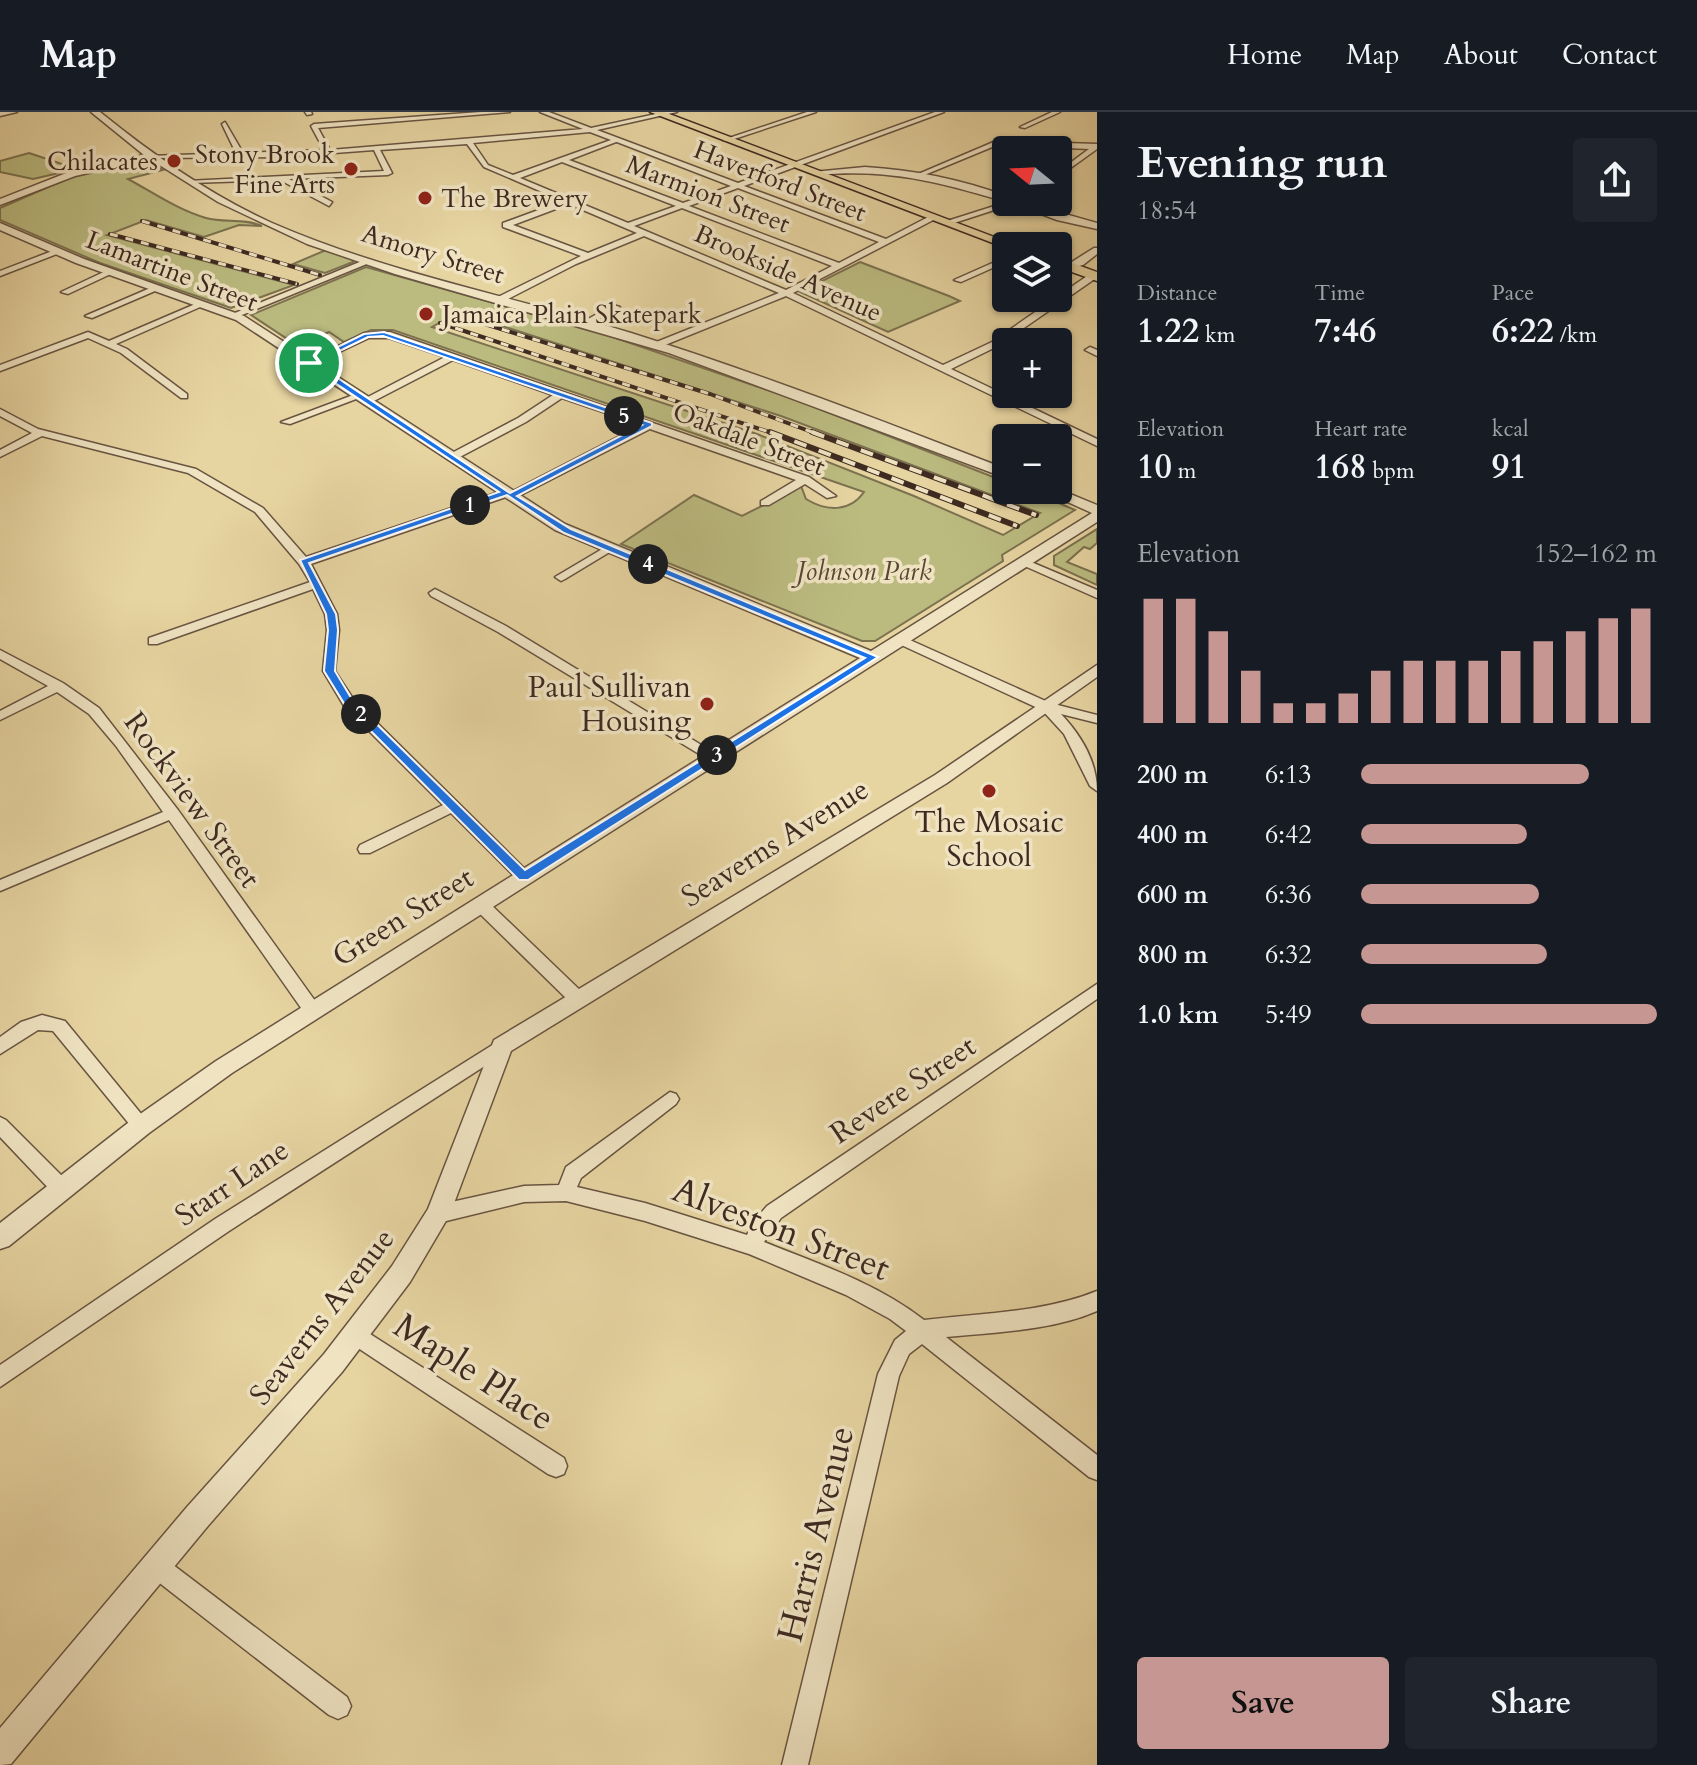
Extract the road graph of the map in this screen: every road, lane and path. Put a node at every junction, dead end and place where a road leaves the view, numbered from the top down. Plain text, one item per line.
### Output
1 (14, 112) edge
2 (95, 112) edge
3 (507, 112) edge
4 (543, 112) edge
5 (813, 112) edge
6 (941, 112) edge
7 (1057, 112) edge
8 (664, 113) edge
9 (0, 114) edge
10 (225, 124) dead end
11 (1023, 127) dead end
12 (590, 130) junction
13 (726, 140) junction
14 (468, 141) junction
15 (614, 141) junction
16 (1096, 146) edge
17 (376, 148) junction
18 (328, 152) junction
19 (150, 156) junction
20 (239, 156) junction
21 (563, 160) junction
22 (1072, 164) edge
23 (796, 165) junction
24 (817, 172) junction
25 (920, 175) junction
26 (280, 178) junction
27 (512, 178) junction
28 (191, 181) junction
29 (739, 186) junction
30 (992, 193) edge
31 (0, 202) edge
32 (568, 202) junction
33 (329, 204) dead end
34 (684, 206) junction
35 (992, 209) edge
36 (1054, 216) edge
37 (935, 217) junction
38 (948, 222) junction
39 (0, 226) edge
40 (627, 226) junction
41 (1097, 226) edge
42 (643, 233) junction
43 (992, 238) edge
44 (886, 242) junction
45 (1097, 250) edge
46 (58, 252) junction
47 (588, 256) junction
48 (370, 261) junction
49 (1072, 264) edge
50 (992, 265) edge
51 (839, 266) junction
52 (1072, 267) edge
53 (111, 272) junction
54 (0, 274) edge
55 (1095, 276) edge
56 (958, 280) dead end
57 (158, 288) junction
58 (65, 292) dead end
59 (786, 293) junction
60 (499, 300) junction
61 (203, 304) junction
62 (616, 307) dead end
63 (234, 315) junction
64 (89, 316) dead end
65 (585, 323) junction
66 (109, 344) junction
67 (657, 345) junction
68 (452, 357) junction
69 (309, 363) junction
70 (0, 368) edge
71 (943, 369) junction
72 (561, 394) junction
73 (184, 396) dead end
74 (363, 398) junction
75 (0, 412) edge
76 (286, 422) dead end
77 (649, 425) junction
78 (40, 433) junction
79 (1097, 443) edge
80 (0, 454) edge
81 (452, 457) junction
82 (992, 469) edge
83 (805, 479) junction
84 (508, 494) junction
85 (831, 496) dead end
86 (1072, 501) edge
87 (765, 503) dead end
88 (1097, 513) edge
89 (609, 548) junction
90 (304, 562) junction
91 (1024, 562) junction
92 (561, 577) dead end
93 (317, 584) junction
94 (435, 593) dead end
95 (1097, 594) edge
96 (901, 640) junction
97 (153, 641) dead end
98 (0, 654) edge
99 (872, 657) junction
100 (1097, 670) edge
101 (58, 686) junction
102 (1047, 707) junction
103 (0, 716) edge
104 (1097, 719) edge
105 (714, 757) junction
106 (1097, 786) edge
107 (452, 806) junction
108 (173, 813) junction
109 (365, 849) dead end
110 (524, 877) junction
111 (0, 886) edge
112 (480, 904) junction
113 (1097, 990) edge
114 (578, 999) junction
115 (312, 1010) junction
116 (502, 1046) junction
117 (0, 1047) edge
118 (670, 1099) dead end
119 (0, 1125) edge
120 (141, 1126) junction
121 (61, 1188) junction
122 (566, 1193) junction
123 (438, 1214) junction
124 (0, 1238) edge
125 (752, 1246) junction
126 (1097, 1301) edge
127 (924, 1330) junction
128 (356, 1335) junction
129 (0, 1377) edge
130 (556, 1466) dead end
131 (1097, 1469) edge
132 (156, 1566) junction
133 (338, 1706) dead end
134 (0, 1753) edge
135 (795, 1765) edge

1 - 9 street
2 - 19 street, Amory Street
3 - 18 street
4 - 12 street, Haverford Street
5 - 13 street
6 - 23 street
7 - 11 street
8 - 12 street
8 - 13 main road
10 - 20 street
12 - 14 street
12 - 15 street, Haverford Street
13 - 23 main road
14 - 17 street
14 - 27 street, Brookside Avenue
15 - 21 street
15 - 29 street, Haverford Street
16 - 22 street
16 - 25 street
17 - 18 street
17 - 26 street
18 - 20 street
19 - 20 street
19 - 28 street, Amory Street
19 - 31 street
21 - 27 street
21 - 34 street, Marmion Street
23 - 24 main road
23 - 29 street
24 - 25 street
24 - 37 main road
25 - 30 street
26 - 28 street
26 - 33 street
27 - 32 street, Brookside Avenue
28 - 48 street, Amory Street
29 - 34 street
29 - 44 street, Haverford Street
32 - 40 street, Brookside Avenue
32 - 47 street
34 - 40 street
34 - 51 street, Marmion Street
35 - 38 street
36 - 41 street
37 - 38 main road
37 - 44 street
38 - 43 main road
39 - 46 street, Lamartine Street
40 - 42 street, Brookside Avenue
42 - 47 street
42 - 59 street, Brookside Avenue
44 - 51 street
45 - 49 street
46 - 53 street, Lamartine Street
46 - 54 street
47 - 60 street
48 - 60 street, Amory Street
48 - 63 street
50 - 56 street
51 - 59 street
52 - 55 main road
53 - 57 street, Lamartine Street
53 - 58 street
55 - 71 street
57 - 61 street, Lamartine Street
57 - 64 street
59 - 67 street
59 - 71 street, Brookside Avenue
60 - 65 street, Amory Street
61 - 63 street, Lamartine Street
61 - 66 street
62 - 65 street
63 - 69 street, Lamartine Street
65 - 67 street, Amory Street
66 - 70 street
66 - 73 street
67 - 82 street, Amory Street
68 - 69 street, Oakdale Street
68 - 72 street, Oakdale Street
68 - 74 street
69 - 74 street, Lamartine Street
71 - 79 street, Brookside Avenue
72 - 77 street, Oakdale Street
72 - 81 street
74 - 76 street
74 - 81 street, Lamartine Street
75 - 78 street
77 - 83 street, Oakdale Street
77 - 84 street
78 - 80 street
78 - 90 street
81 - 84 street, Lamartine Street
83 - 85 street, Oakdale Street
83 - 87 street
84 - 89 street, Lamartine Street
84 - 90 street
86 - 88 street
88 - 91 street, Green Street
89 - 92 street
89 - 99 street, Lamartine Street
90 - 93 street
91 - 95 street
91 - 96 street, Green Street
93 - 97 street
93 - 107 street
94 - 105 street
96 - 99 street, Green Street
96 - 102 street
98 - 101 street, Rockview Street
99 - 105 street, Green Street
100 - 102 street, Seaverns Avenue
101 - 103 street
101 - 108 street, Rockview Street
102 - 104 street
102 - 106 street
102 - 114 street, Seaverns Avenue
105 - 110 street, Green Street
107 - 109 street
107 - 110 street
108 - 111 street
108 - 115 street, Rockview Street
110 - 112 street, Green Street
112 - 114 street
112 - 115 street, Green Street
113 - 125 street, Revere Street
114 - 116 street, Seaverns Avenue
115 - 120 street, Green Street
116 - 123 street, Seaverns Avenue
116 - 129 street, Starr Lane
117 - 120 street
118 - 122 street
119 - 121 street
120 - 121 street, Green Street
121 - 124 street, Green Street
122 - 123 street, Alveston Street
122 - 125 street, Alveston Street
123 - 128 street, Seaverns Avenue
125 - 127 street, Alveston Street
126 - 127 street
127 - 131 street, Alveston Street
127 - 135 street, Harris Avenue
128 - 130 street, Maple Place
128 - 132 street, Seaverns Avenue
132 - 133 street
132 - 134 street, Seaverns Avenue

